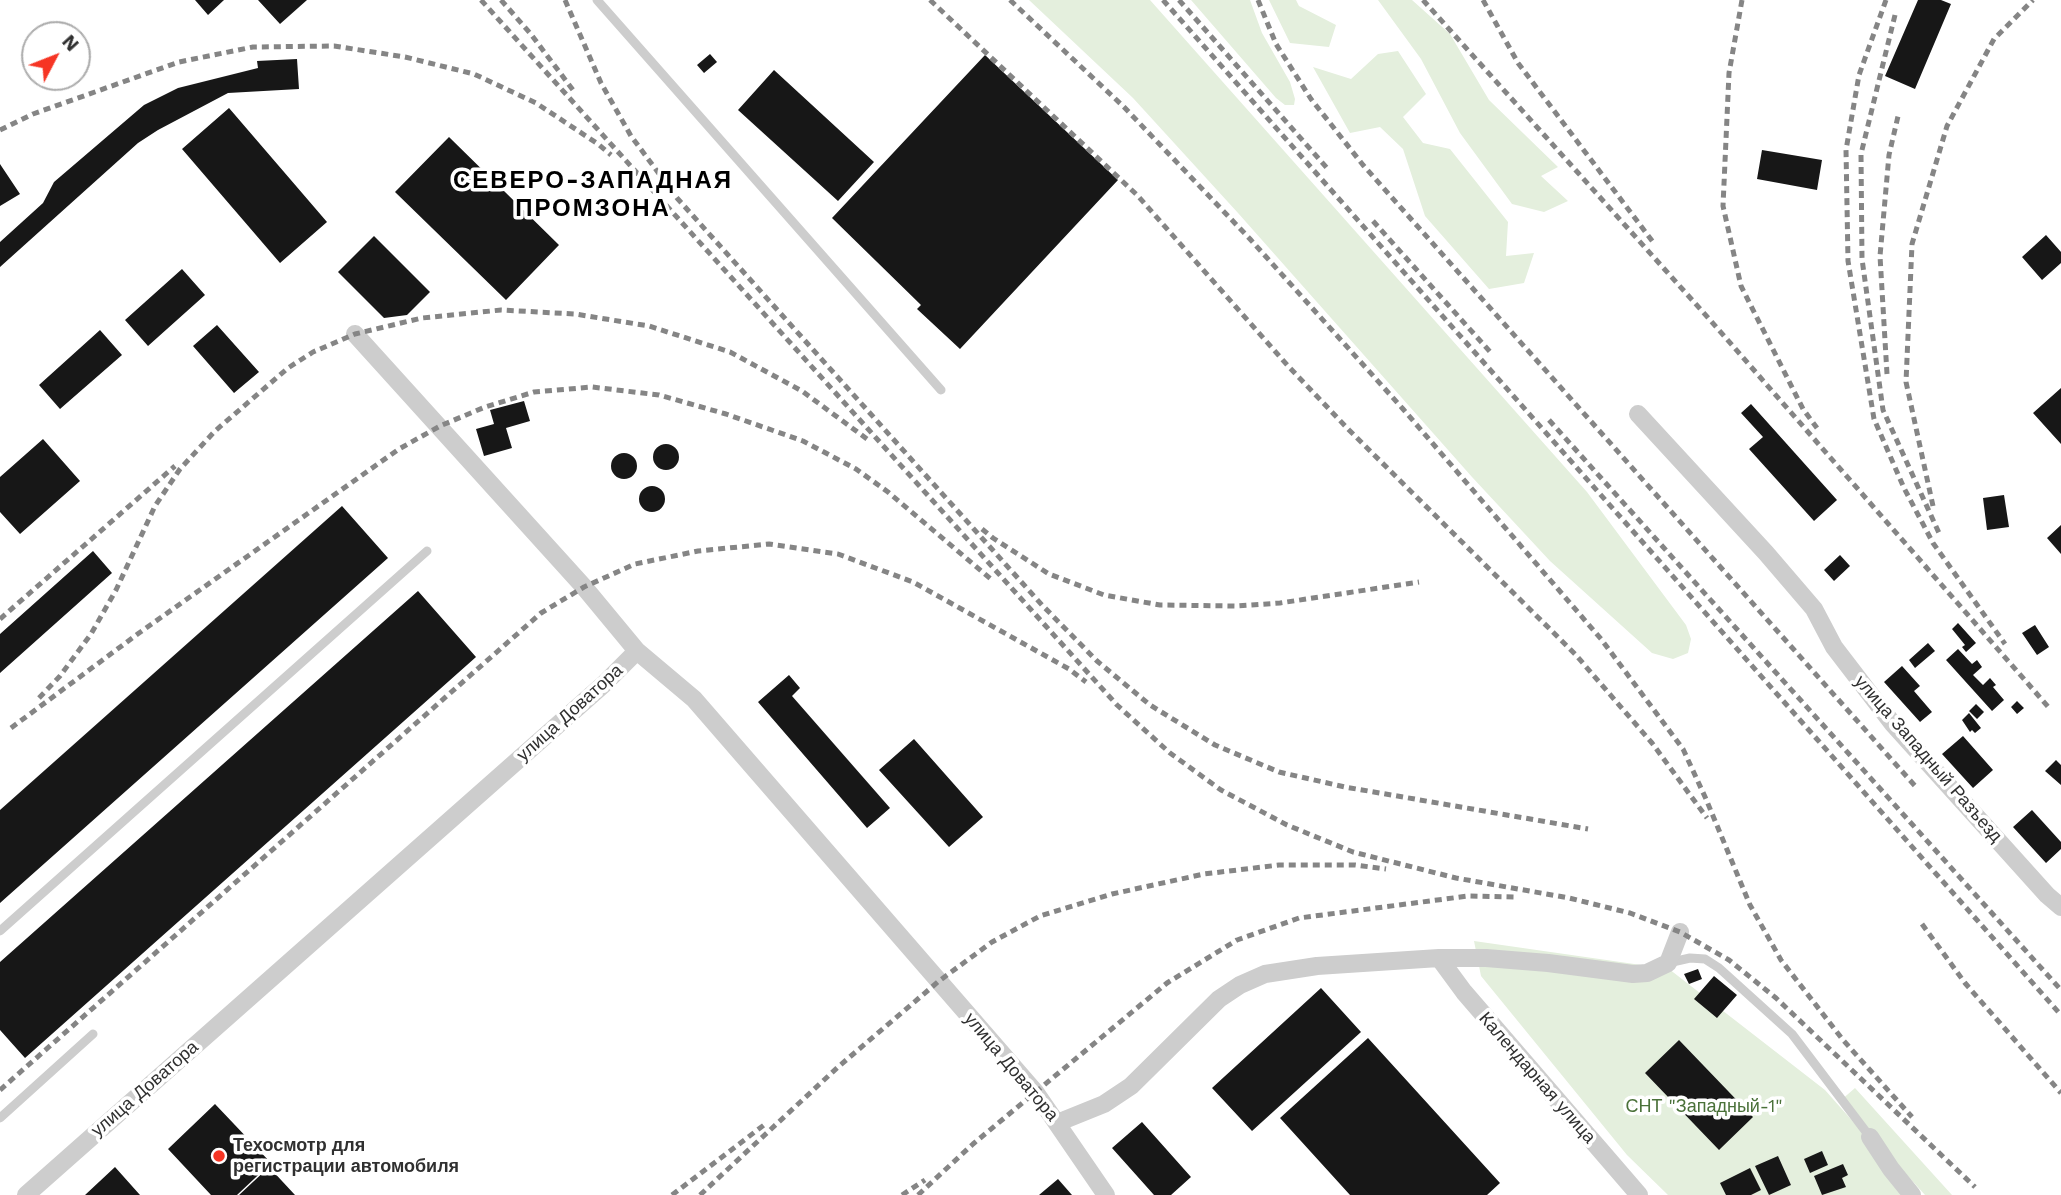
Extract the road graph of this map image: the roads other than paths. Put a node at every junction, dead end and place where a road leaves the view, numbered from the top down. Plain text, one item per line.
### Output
1 (597, 0) edge
2 (355, 334) dead end
3 (941, 390) dead end
4 (1638, 414) dead end
5 (428, 551) dead end
6 (637, 651) junction
7 (2061, 906) edge
8 (0, 931) edge
9 (1680, 932) dead end
10 (1439, 958) junction
11 (1668, 963) junction
12 (93, 1034) dead end
13 (0, 1118) edge
14 (1058, 1123) junction
15 (1870, 1137) joint
16 (26, 1195) edge
17 (1106, 1195) edge
18 (1639, 1195) edge
19 (1912, 1195) edge

1 - 3 lane
2 - 6 street
4 - 7 street, улица Западный Разъезд
5 - 8 lane
6 - 14 street, улица Доватора
6 - 16 street, улица Доватора
9 - 11 street
10 - 11 street
10 - 14 street
10 - 18 street, Календарная улица
11 - 15 lane
12 - 13 lane
14 - 17 street, улица Доватора
15 - 19 street

